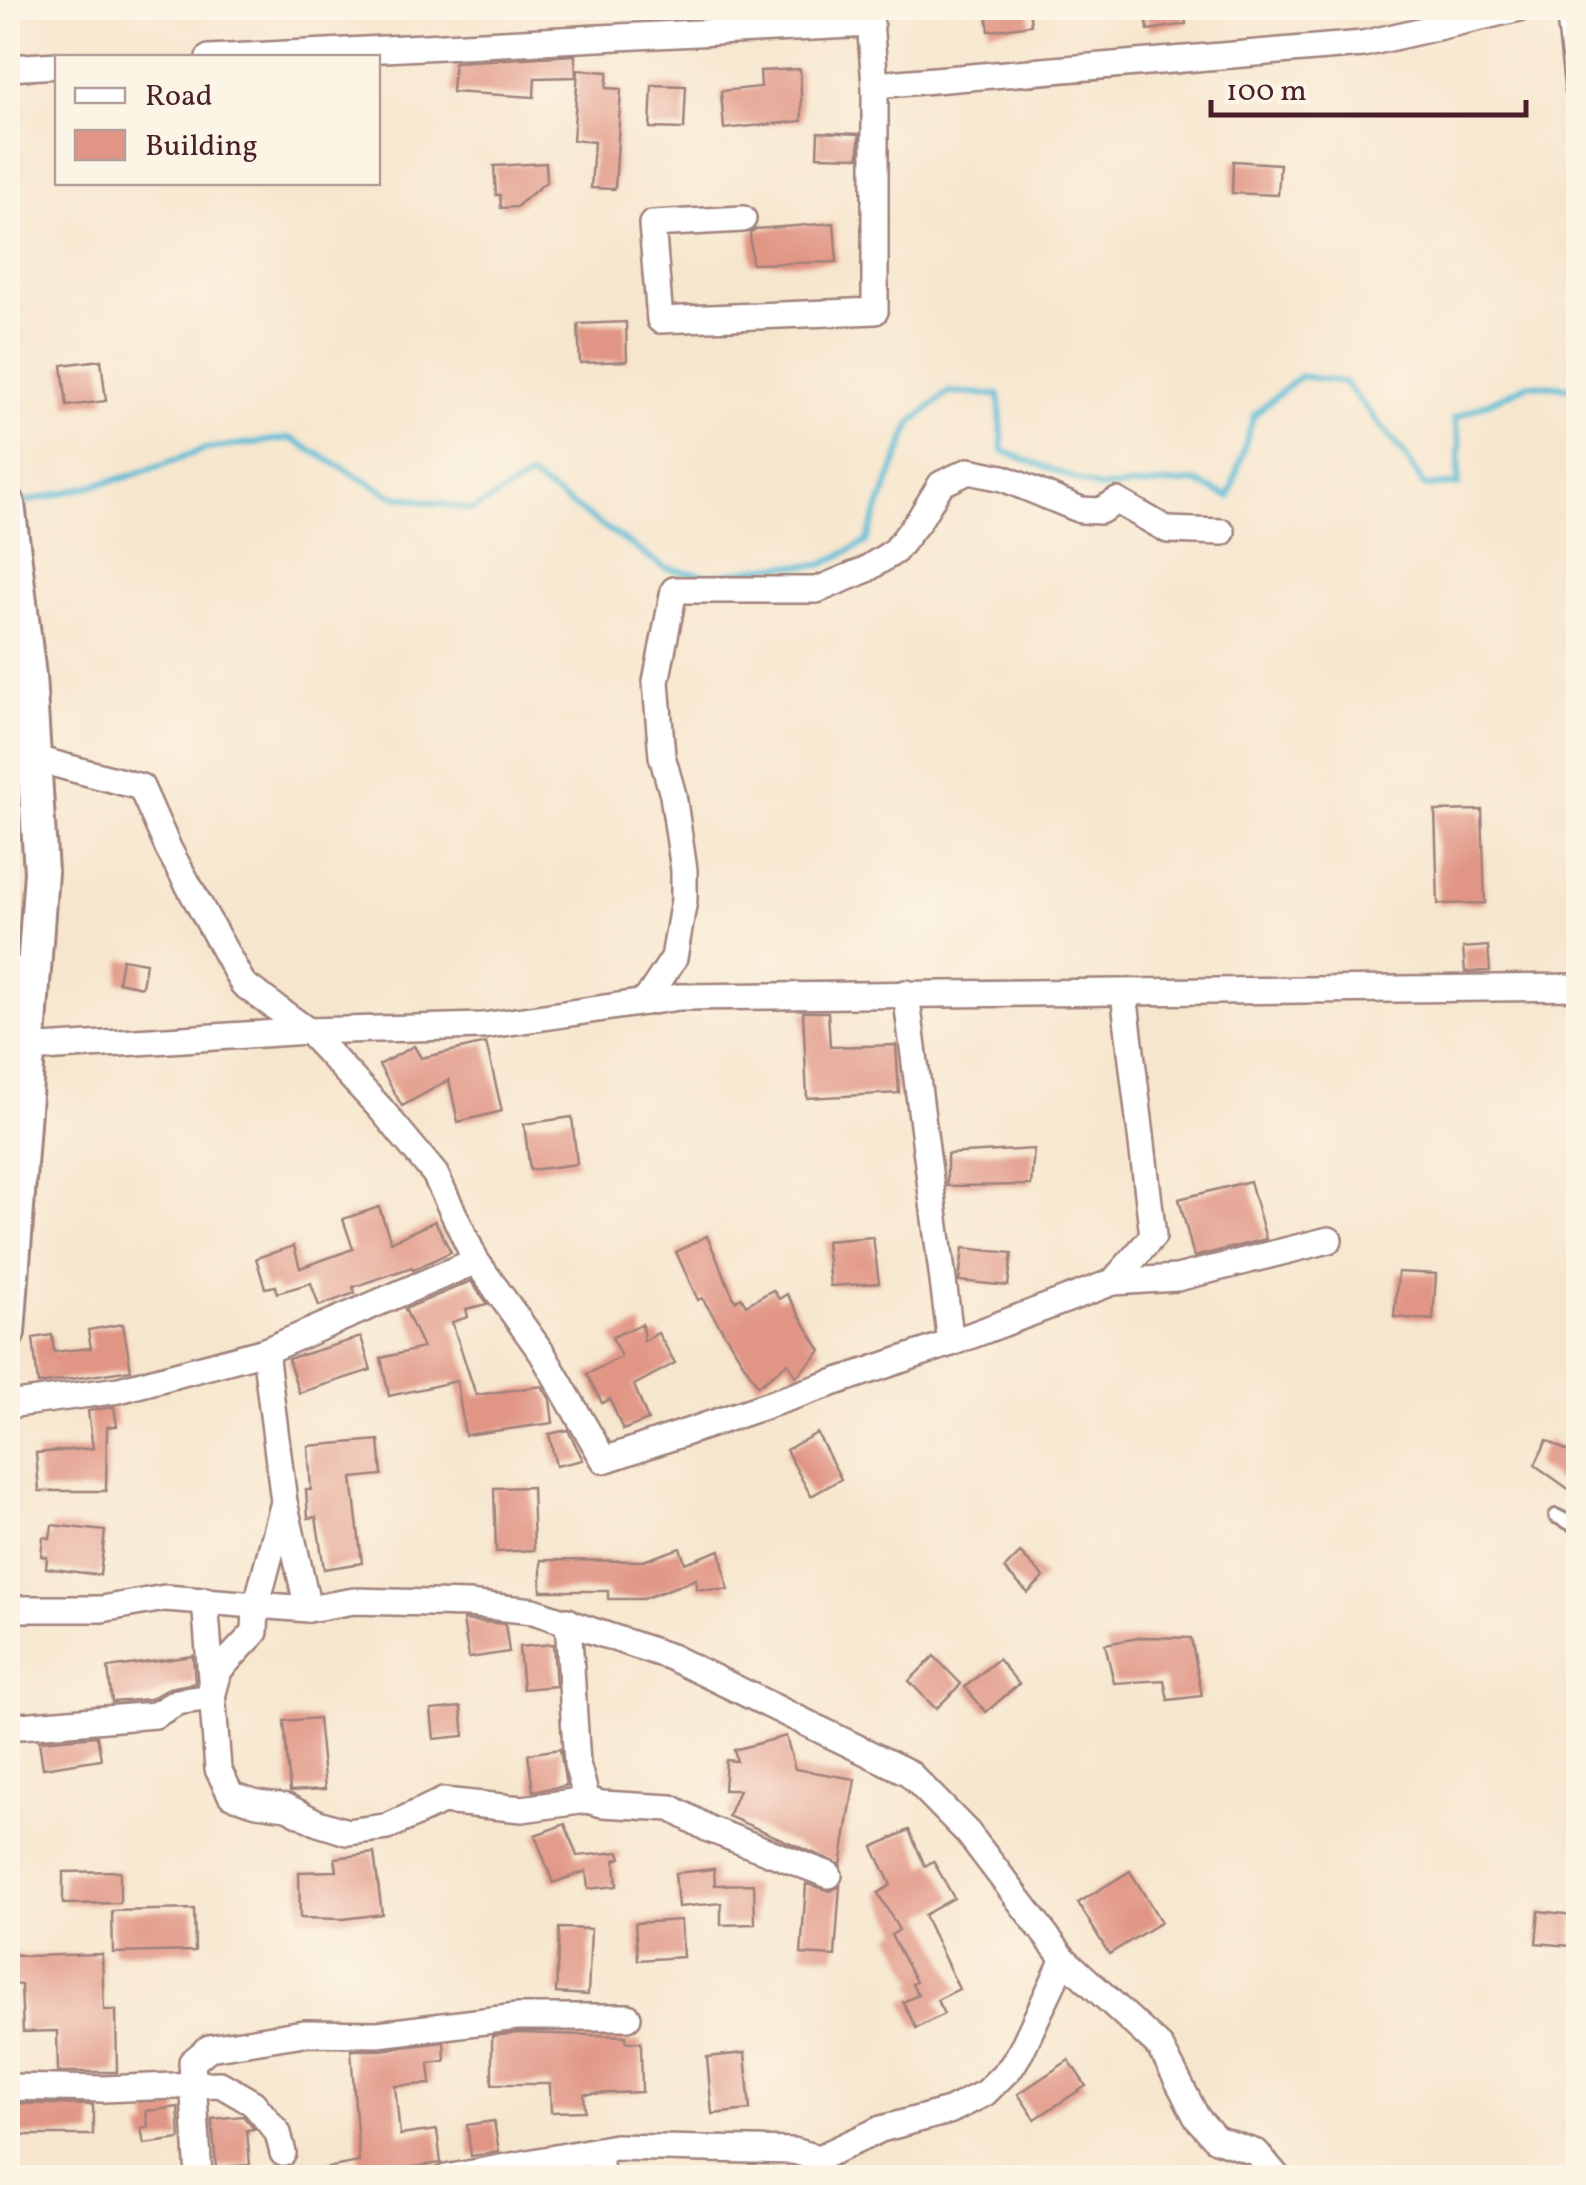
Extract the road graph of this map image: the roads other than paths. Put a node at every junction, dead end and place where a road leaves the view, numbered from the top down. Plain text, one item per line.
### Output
1 (1520, 8) edge
2 (1568, 8) edge
3 (870, 16) edge
4 (256, 55) edge
5 (55, 65) edge
6 (8, 68) edge
7 (875, 85) junction
8 (1578, 88) edge
9 (743, 219) dead end
10 (8, 504) edge
11 (1222, 532) dead end
12 (18, 679) edge
13 (36, 759) junction
14 (674, 958) junction
15 (20, 970) edge
16 (1578, 987) edge
17 (906, 993) junction
18 (1124, 993) junction
19 (712, 996) junction
20 (645, 1002) junction
21 (308, 1030) junction
22 (27, 1049) junction
23 (12, 1186) edge
24 (1153, 1236) junction
25 (1329, 1240) dead end
26 (476, 1262) junction
27 (1177, 1278) junction
28 (1113, 1282) junction
29 (8, 1333) edge
30 (951, 1343) junction
31 (265, 1350) junction
32 (8, 1405) edge
33 (284, 1502) junction
34 (1556, 1516) dead end
35 (1578, 1523) edge
36 (205, 1600) junction
37 (256, 1607) junction
38 (8, 1609) edge
39 (308, 1609) junction
40 (568, 1621) junction
41 (212, 1697) junction
42 (8, 1727) edge
43 (587, 1800) junction
44 (829, 1875) dead end
45 (1064, 1959) junction
46 (628, 2016) dead end
47 (193, 2085) junction
48 (8, 2087) edge
49 (598, 2150) junction
50 (283, 2153) dead end
51 (819, 2168) edge
52 (198, 2178) edge
53 (446, 2178) edge
54 (602, 2178) edge
55 (1278, 2178) edge

1 - 7 street
2 - 8 street
3 - 4 street
3 - 7 street
5 - 6 street
7 - 9 street
10 - 12 street
11 - 14 street
12 - 13 street
13 - 15 street
13 - 21 street
14 - 19 street
14 - 20 street
15 - 22 street
16 - 18 street
17 - 18 street
17 - 19 street
17 - 30 street
18 - 24 street
19 - 20 street
20 - 21 street
21 - 22 street
21 - 26 street
22 - 23 street
23 - 29 street
24 - 27 street
24 - 28 street
25 - 27 street
26 - 30 street
26 - 31 street
27 - 28 street
28 - 30 street
31 - 32 street
31 - 33 street
33 - 37 street
33 - 39 street
34 - 35 lane
36 - 37 street
36 - 38 street
36 - 41 street
37 - 39 street
37 - 41 street
39 - 40 street
40 - 43 street
40 - 45 street
41 - 42 street
41 - 43 street
43 - 44 street
45 - 51 street
45 - 55 street
46 - 47 street
47 - 48 street
47 - 50 street
47 - 52 street
49 - 51 street
49 - 53 street
49 - 54 street

